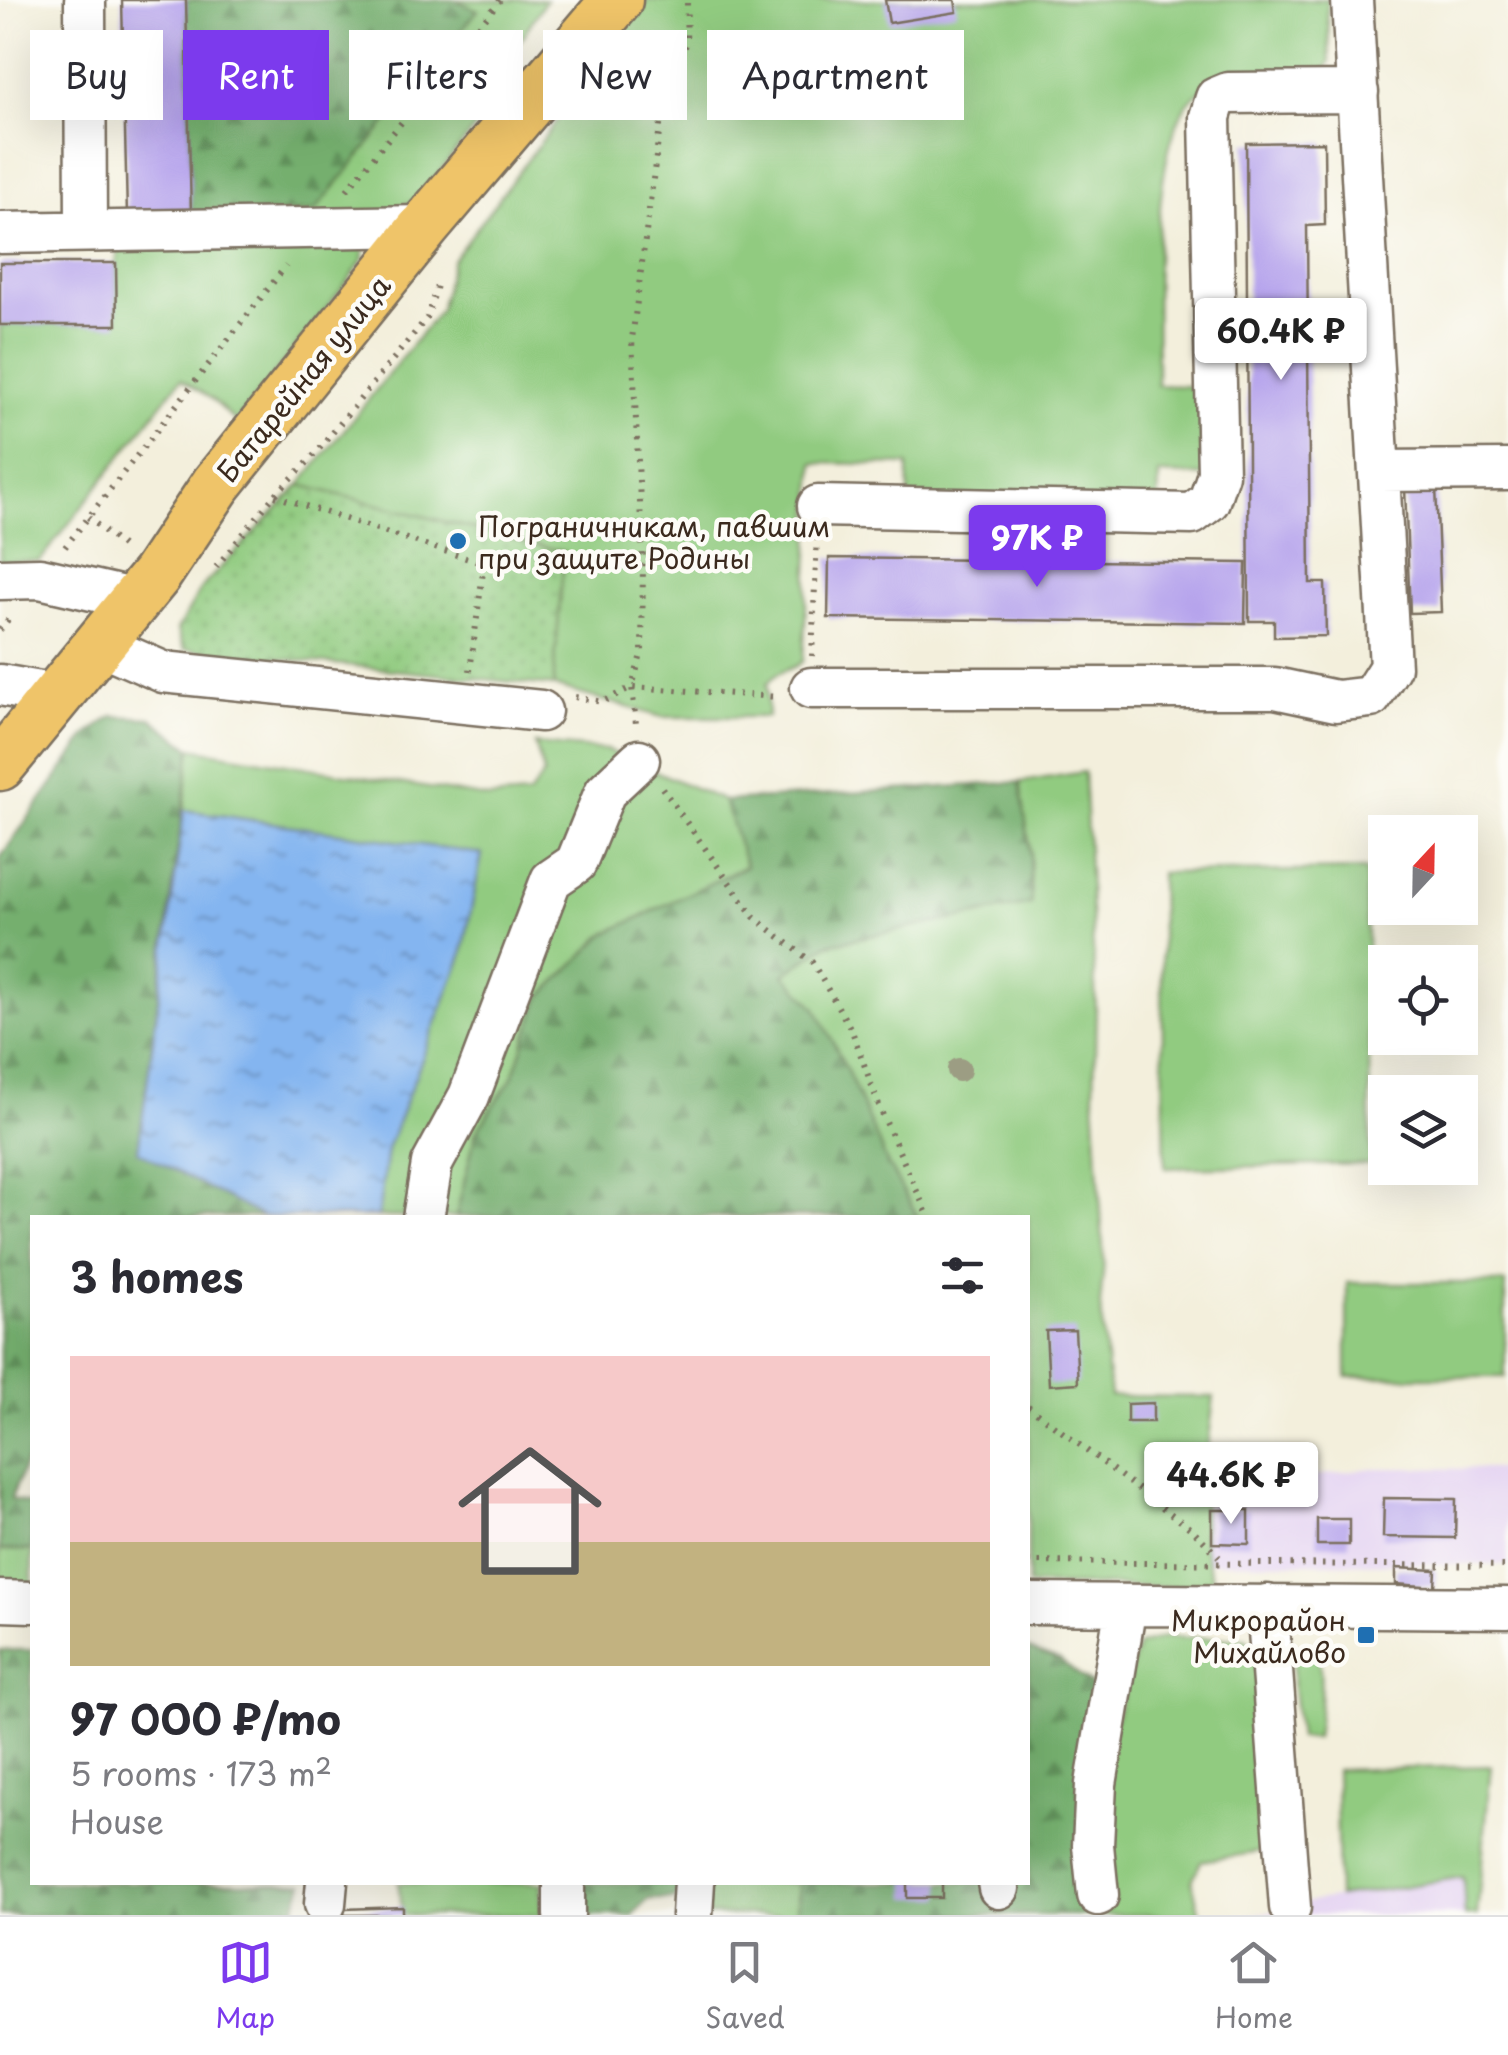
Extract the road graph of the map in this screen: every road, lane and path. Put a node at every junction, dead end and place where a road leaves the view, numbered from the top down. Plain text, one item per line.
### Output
1 (84, 0) edge
2 (500, 0) edge
3 (617, 0) edge
4 (1352, 0) edge
5 (687, 1) edge
6 (1358, 92) junction
7 (425, 226) junction
8 (317, 228) junction
9 (86, 231) junction
10 (0, 232) edge
11 (441, 274) dead end
12 (1508, 470) edge
13 (1379, 471) junction
14 (274, 496) junction
15 (818, 506) joint
16 (212, 572) dead end
17 (40, 578) junction
18 (0, 579) edge
19 (136, 600) junction
20 (0, 630) edge
21 (99, 644) junction
22 (469, 682) dead end
23 (0, 686) edge
24 (632, 687) junction
25 (811, 688) junction
26 (56, 695) junction
27 (553, 703) joint
28 (639, 760) junction
29 (0, 765) edge
30 (424, 1215) edge
31 (929, 1215) edge
32 (1030, 1408) edge
33 (1030, 1562) edge
34 (1224, 1562) junction
35 (1508, 1566) edge
36 (0, 1602) edge
37 (30, 1602) edge
38 (1030, 1604) edge
39 (1126, 1604) junction
40 (1267, 1605) junction
41 (1508, 1608) edge
42 (564, 1885) edge
43 (694, 1885) edge
44 (1098, 1895) dead end
45 (1290, 1907) dead end
46 (564, 1915) edge
47 (692, 1915) edge

1 - 9 street
2 - 8 path
3 - 7 main road, Батарейная улица
4 - 6 street
5 - 24 path
6 - 13 street
6 - 15 street
7 - 8 street
7 - 19 main road, Батарейная улица
8 - 9 street
8 - 17 path
9 - 10 street
11 - 14 path
12 - 13 street
13 - 25 street
14 - 16 path
14 - 22 path
15 - 25 path
17 - 18 street
17 - 19 street
17 - 20 path
19 - 21 main road, Батарейная улица
21 - 26 main road, Батарейная улица
21 - 27 street
23 - 26 street
24 - 25 path
24 - 27 path
24 - 28 path
26 - 29 main road, Батарейная улица
28 - 30 street
28 - 31 path
32 - 34 path
33 - 34 path
34 - 35 path
36 - 37 street
38 - 39 street
39 - 40 street
39 - 44 street
40 - 41 street
40 - 45 street
42 - 46 street
43 - 47 street

